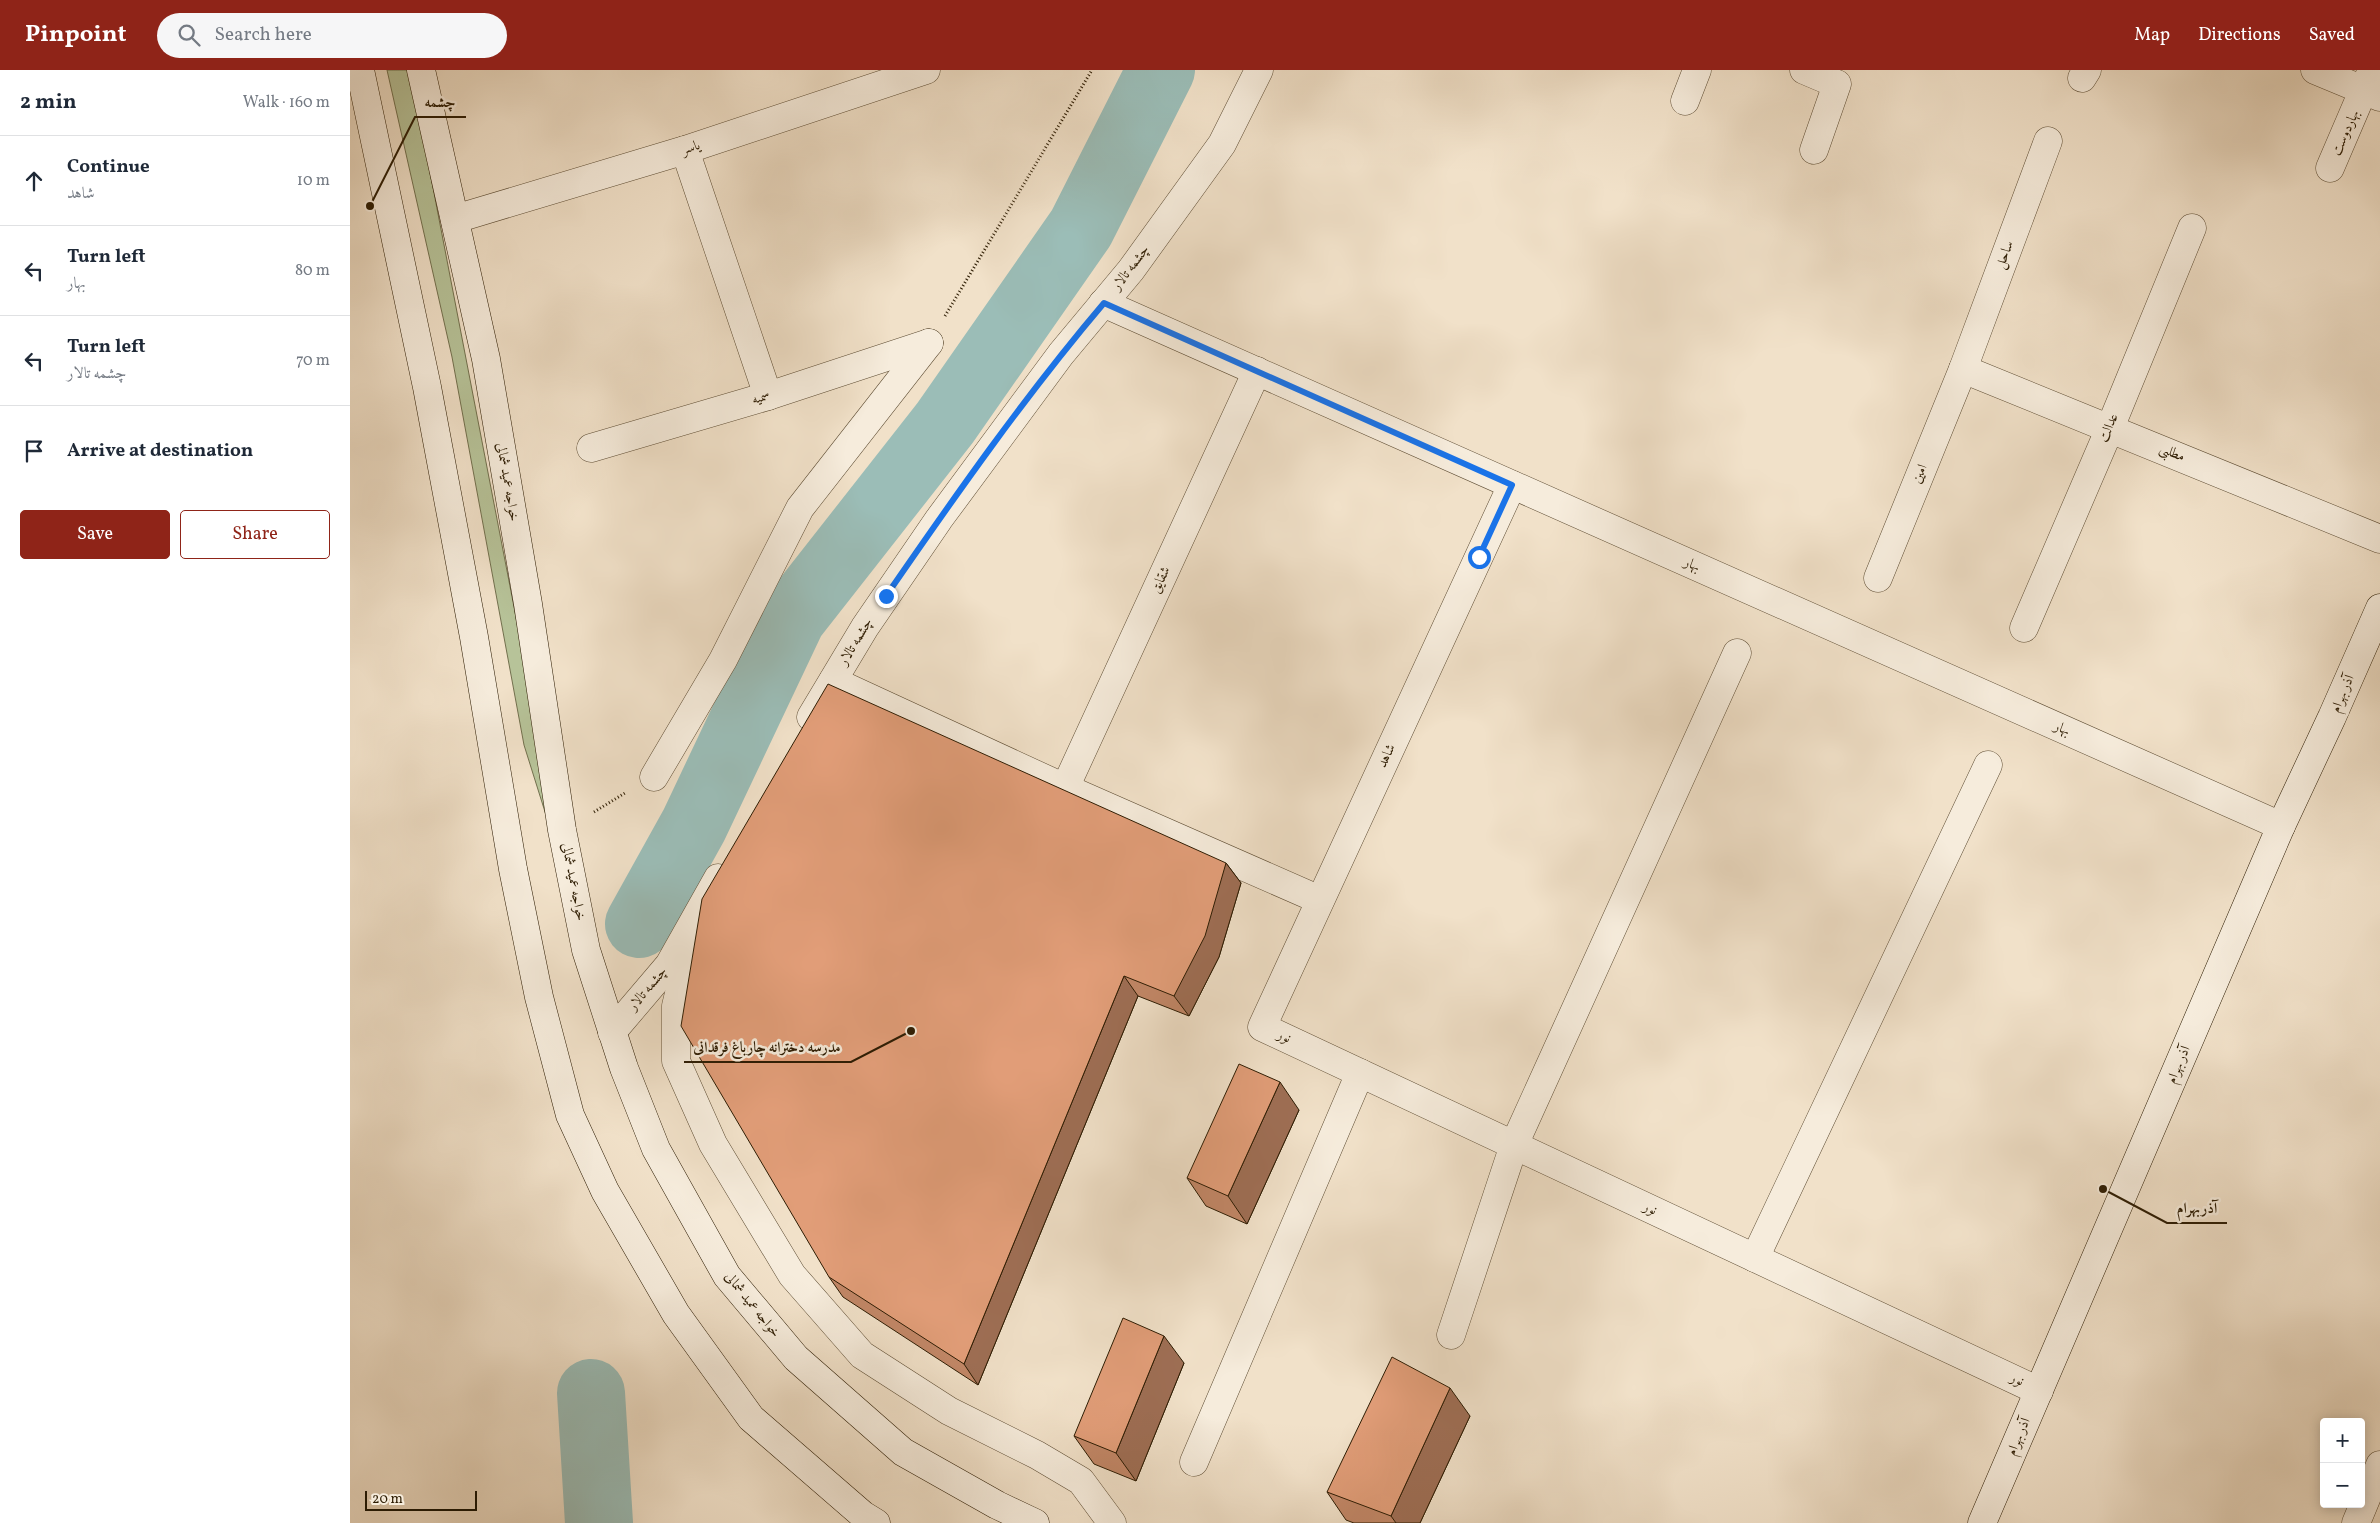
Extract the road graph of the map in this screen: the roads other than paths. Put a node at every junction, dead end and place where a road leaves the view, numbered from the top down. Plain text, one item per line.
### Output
1 (360, 70) edge
2 (421, 70) edge
3 (926, 70) edge
4 (1259, 70) edge
5 (1697, 70) edge
6 (1804, 70) edge
7 (2315, 70) edge
8 (2372, 86) edge
9 (1685, 101) dead end
10 (2048, 141) dead end
11 (686, 150) junction
12 (1814, 150) dead end
13 (2330, 168) dead end
14 (455, 219) junction
15 (2192, 228) dead end
16 (1104, 303) junction
17 (1963, 369) junction
18 (1257, 372) junction
19 (768, 396) junction
20 (2110, 428) junction
21 (591, 448) dead end
22 (1512, 485) junction
23 (2380, 539) edge
24 (1878, 578) dead end
25 (2380, 608) edge
26 (2024, 628) dead end
27 (1737, 653) dead end
28 (833, 681) junction
29 (799, 738) edge
30 (1988, 765) dead end
31 (654, 777) road end
32 (1065, 788) junction
33 (2281, 826) junction
34 (728, 860) edge
35 (1320, 900) junction
36 (696, 917) junction
37 (1262, 1027) joint
38 (612, 1032) junction
39 (1360, 1073) junction
40 (1514, 1145) junction
41 (1755, 1258) junction
42 (1451, 1335) dead end
43 (2039, 1391) junction
44 (1194, 1462) dead end
45 (2380, 1465) edge
46 (876, 1523) edge
47 (1035, 1523) edge
48 (1112, 1523) edge
49 (1982, 1523) edge
50 (2356, 1523) edge

1 - 46 street
2 - 14 street, خواجه عمید شمالی
3 - 11 street, یاسر
4 - 16 street, چشمه تالار
5 - 9 street
6 - 12 street
7 - 8 street
8 - 13 street, بهاردوست
10 - 17 street, ساحل
11 - 14 street, یاسر
11 - 19 street
14 - 38 street, خواجه عمید شمالی
15 - 20 street, عدالت
16 - 18 street, بهار
16 - 28 street, چشمه تالار
17 - 20 street, مطلبی
17 - 24 street, امین
18 - 22 street, بهار
18 - 32 street, شقایق
19 - 21 street, سمیه
19 - 31 street, سمیه
20 - 23 street, مطلبی
20 - 26 street, عدالت
22 - 33 street, بهار
22 - 35 street, شاهد
25 - 33 street, آذر بهرام
27 - 40 street
28 - 29 street, چشمه تالار
28 - 32 street
30 - 41 street
32 - 35 street
33 - 43 street, آذر بهرام
34 - 36 street, چشمه تالار
35 - 37 street, شاهد
36 - 38 street, چشمه تالار
36 - 48 street
37 - 39 street, نور
38 - 47 street, خواجه عمید شمالی
39 - 40 street, نور
39 - 44 street
40 - 41 street, نور
40 - 42 street
41 - 43 street, نور
43 - 49 street, آذر بهرام
45 - 50 street

